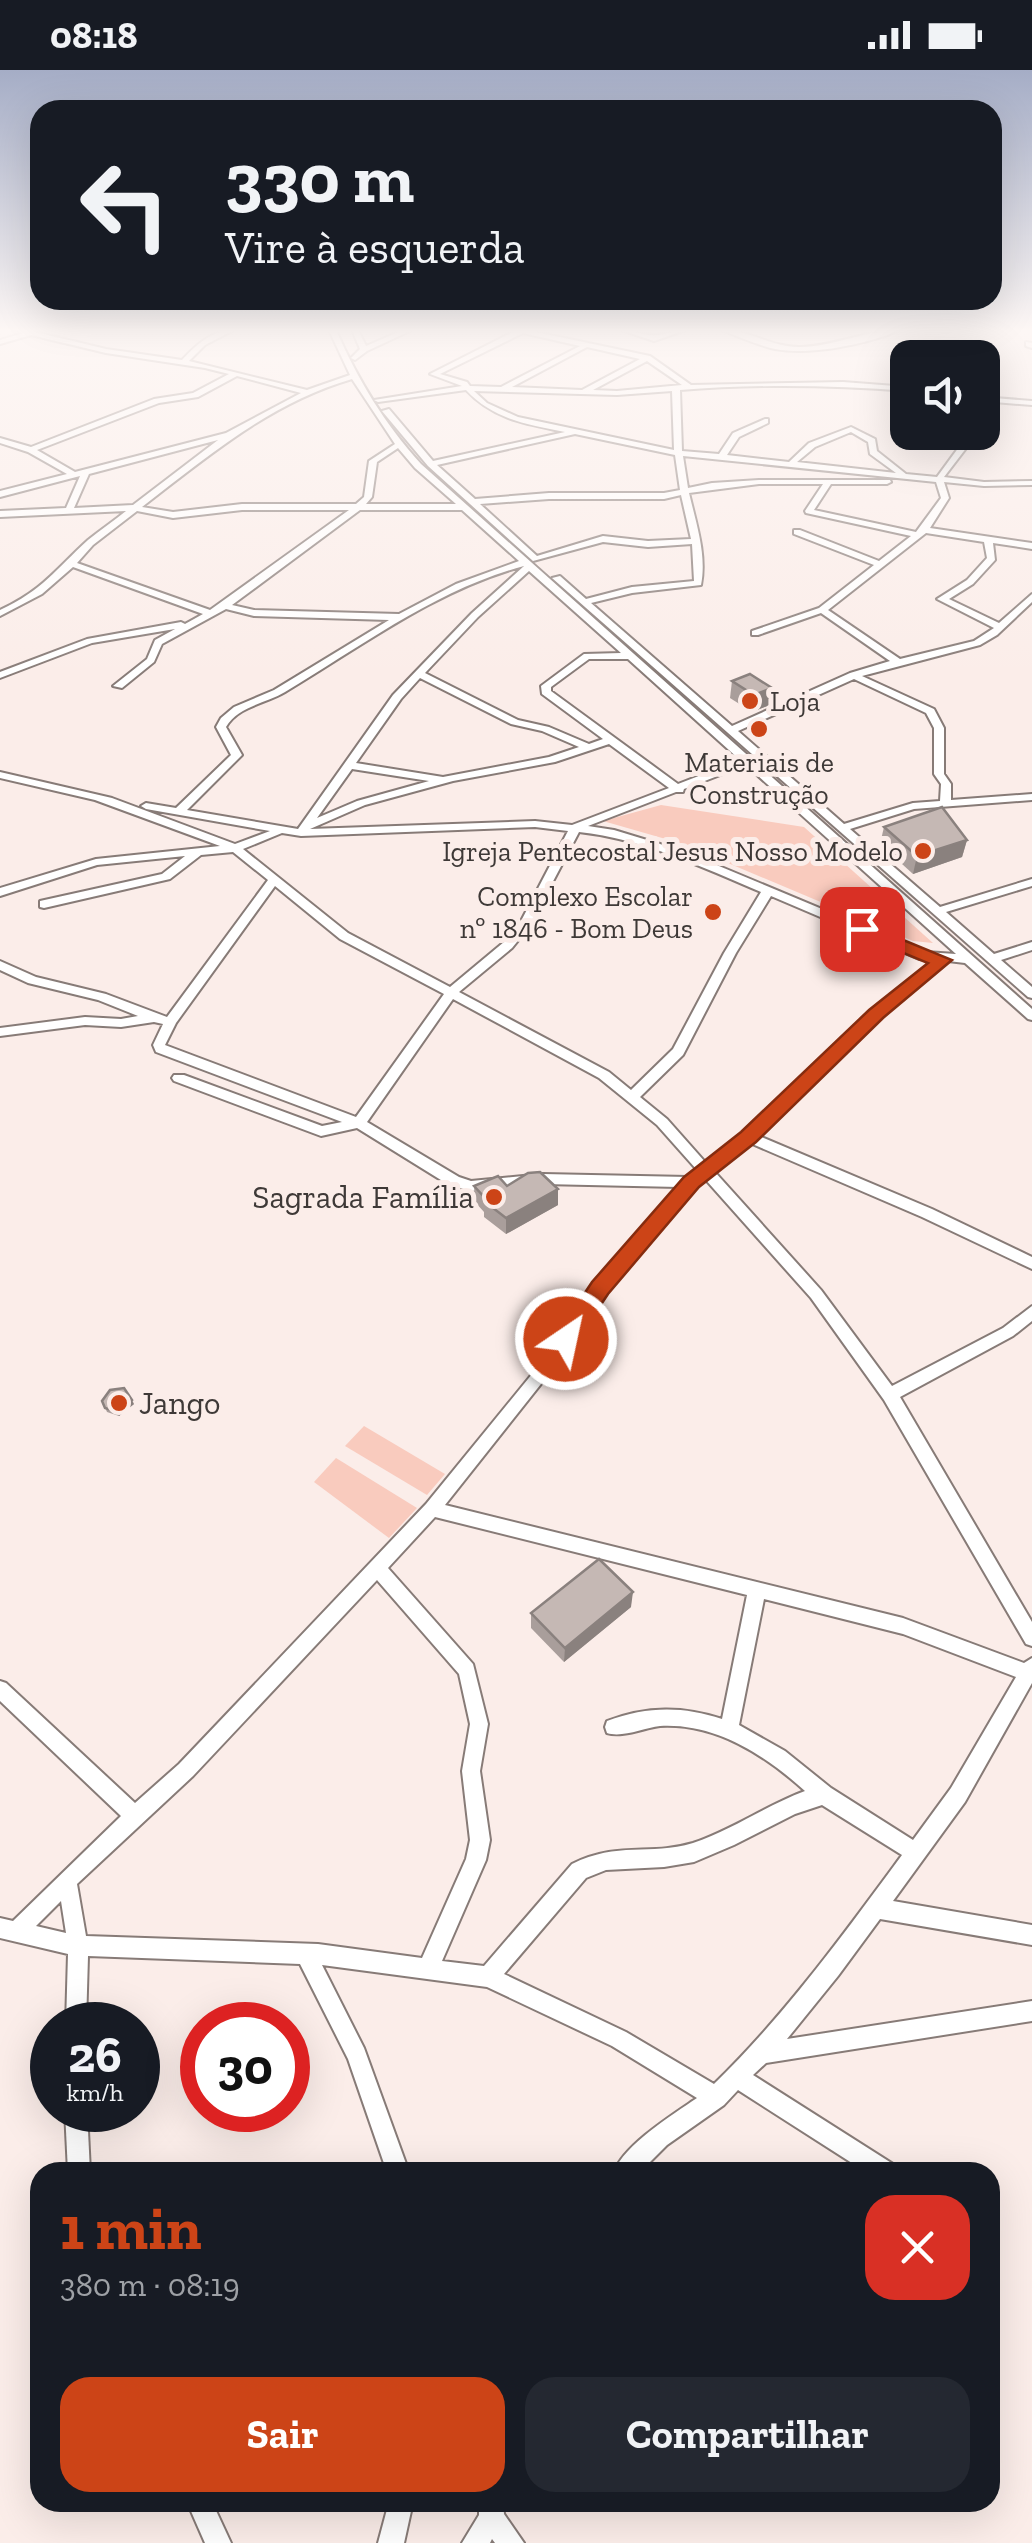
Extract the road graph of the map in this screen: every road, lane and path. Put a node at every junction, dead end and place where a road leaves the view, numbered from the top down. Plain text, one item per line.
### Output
1 (17, 445) edge
2 (43, 445) edge
3 (189, 445) edge
4 (215, 445) edge
5 (396, 445) edge
6 (400, 445) edge
7 (416, 445) edge
8 (515, 445) edge
9 (639, 445) edge
10 (679, 445) edge
11 (729, 445) edge
12 (812, 445) edge
13 (873, 445) edge
14 (31, 450) junction
15 (962, 450) edge
16 (679, 454) junction
17 (722, 456) junction
18 (792, 463) junction
19 (431, 464) junction
20 (86, 472) junction
21 (74, 474) junction
22 (906, 475) junction
23 (940, 481) junction
24 (922, 482) junction
25 (1032, 483) edge
26 (827, 484) junction
27 (686, 492) junction
28 (0, 494) edge
29 (467, 504) junction
30 (134, 508) junction
31 (351, 510) junction
32 (69, 511) junction
33 (0, 514) edge
34 (797, 532) dead end
35 (921, 533) junction
36 (988, 540) junction
37 (696, 541) junction
38 (1032, 546) edge
39 (530, 562) junction
40 (75, 564) junction
41 (880, 564) junction
42 (1032, 598) edge
43 (586, 602) junction
44 (224, 606) junction
45 (822, 610) junction
46 (208, 612) junction
47 (0, 613) edge
48 (401, 617) junction
49 (185, 624) junction
50 (1000, 627) junction
51 (755, 633) dead end
52 (628, 656) junction
53 (897, 661) junction
54 (419, 674) junction
55 (0, 675) edge
56 (853, 676) junction
57 (118, 686) dead end
58 (731, 730) junction
59 (610, 740) junction
60 (585, 746) junction
61 (748, 761) junction
62 (347, 765) junction
63 (0, 775) edge
64 (444, 780) junction
65 (946, 784) junction
66 (678, 790) junction
67 (1032, 796) edge
68 (100, 798) junction
69 (979, 800) junction
70 (946, 803) junction
71 (178, 812) junction
72 (576, 827) junction
73 (845, 827) junction
74 (302, 830) junction
75 (279, 831) junction
76 (234, 848) junction
77 (200, 850) junction
78 (274, 880) junction
79 (1032, 882) edge
80 (769, 889) junction
81 (0, 892) edge
82 (44, 904) dead end
83 (938, 911) junction
84 (1032, 946) edge
85 (968, 959) junction
86 (992, 959) junction
87 (943, 960) junction
88 (0, 965) edge
89 (451, 993) junction
90 (1032, 994) edge
91 (1032, 1016) edge
92 (154, 1018) junction
93 (170, 1022) junction
94 (0, 1032) edge
95 (179, 1078) dead end
96 (634, 1096) junction
97 (360, 1123) junction
98 (749, 1137) junction
99 (706, 1172) junction
100 (691, 1182) junction
101 (1032, 1263) edge
102 (1032, 1312) edge
103 (890, 1396) junction
104 (432, 1509) junction
105 (377, 1568) junction
106 (757, 1589) junction
107 (1032, 1638) edge
108 (1029, 1669) edge
109 (0, 1689) edge
110 (614, 1727) dead end
111 (730, 1730) junction
112 (824, 1795) junction
113 (134, 1815) junction
114 (916, 1853) junction
115 (68, 1880) junction
116 (876, 1908) junction
117 (5, 1931) edge
118 (1032, 1935) edge
119 (78, 1946) junction
120 (306, 1954) junction
121 (429, 1966) junction
122 (488, 1977) junction
123 (77, 2002) edge
124 (1032, 2011) edge
125 (761, 2053) junction
126 (737, 2076) junction
127 (716, 2096) junction
128 (77, 2132) edge
129 (79, 2162) edge
130 (396, 2162) edge
131 (635, 2162) edge
132 (869, 2162) edge
133 (203, 2512) edge
134 (399, 2512) edge
135 (491, 2512) edge
136 (493, 2512) edge
137 (218, 2543) edge
138 (391, 2543) edge
139 (476, 2543) edge
140 (512, 2543) edge

1 - 14 street
2 - 14 street
3 - 20 street
4 - 30 street
5 - 31 street
6 - 29 street
7 - 19 street
8 - 19 street
9 - 16 street
10 - 16 street
11 - 17 street
12 - 18 street
13 - 22 street
14 - 21 street
15 - 23 street
16 - 17 street
16 - 27 street
17 - 18 street
18 - 22 street
19 - 29 street
20 - 21 street
20 - 32 street
21 - 28 street
22 - 23 street
22 - 24 street
23 - 24 street
23 - 25 street
23 - 35 street
24 - 26 street
26 - 27 street
26 - 35 street
27 - 29 street
27 - 37 street
29 - 31 street
29 - 39 street
30 - 31 street
30 - 32 street
30 - 40 street
31 - 44 street
32 - 33 street
34 - 41 street
35 - 36 street
35 - 41 street
36 - 38 street
36 - 50 street
37 - 39 street
37 - 43 street
39 - 43 street
39 - 48 street
39 - 52 street
39 - 54 street
40 - 46 street
40 - 47 street
41 - 45 street
42 - 50 street
43 - 58 street
44 - 46 street
44 - 48 street
45 - 51 street
45 - 53 street
46 - 49 street
48 - 71 street
49 - 55 street
49 - 57 street
50 - 53 street
52 - 59 street
52 - 61 street
53 - 56 street
54 - 60 street
54 - 62 street
56 - 58 street
56 - 65 street
58 - 73 street
59 - 60 street
59 - 66 street
60 - 64 street
61 - 66 street
61 - 85 street
62 - 64 street
62 - 74 street
63 - 68 street
64 - 74 street
65 - 69 street
65 - 70 street
66 - 72 street
67 - 69 street
68 - 71 street
68 - 76 street
69 - 70 street
70 - 73 street
71 - 75 street
72 - 74 street
72 - 80 street
72 - 89 street
73 - 83 street
74 - 75 street
75 - 76 street
76 - 77 street
76 - 78 street
77 - 81 street
77 - 82 street
78 - 89 street
78 - 93 street
79 - 83 street
80 - 87 street
80 - 96 street
83 - 86 street
84 - 86 street
85 - 87 street
85 - 91 street
86 - 90 street
87 - 98 street
88 - 92 street
89 - 96 street
89 - 97 street
92 - 93 street
92 - 94 street
93 - 97 street
95 - 97 street
96 - 99 street
97 - 100 street
98 - 99 street
98 - 101 street
99 - 100 street
99 - 103 street
100 - 104 street
102 - 103 street
103 - 107 street
104 - 105 street
104 - 106 street
105 - 113 street
105 - 121 street
106 - 108 street
106 - 111 street
108 - 114 street
109 - 113 street
110 - 111 street
111 - 112 street
112 - 114 street
112 - 122 street
113 - 115 street
114 - 116 street
115 - 117 street
115 - 119 street
116 - 118 street
116 - 125 street
117 - 119 street
119 - 120 street
119 - 123 street
120 - 121 street
120 - 130 street
121 - 122 street
122 - 127 street
124 - 125 street
125 - 126 street
126 - 127 street
126 - 132 street
127 - 131 street
128 - 129 street
133 - 137 street
134 - 138 street
135 - 139 street
136 - 140 street

